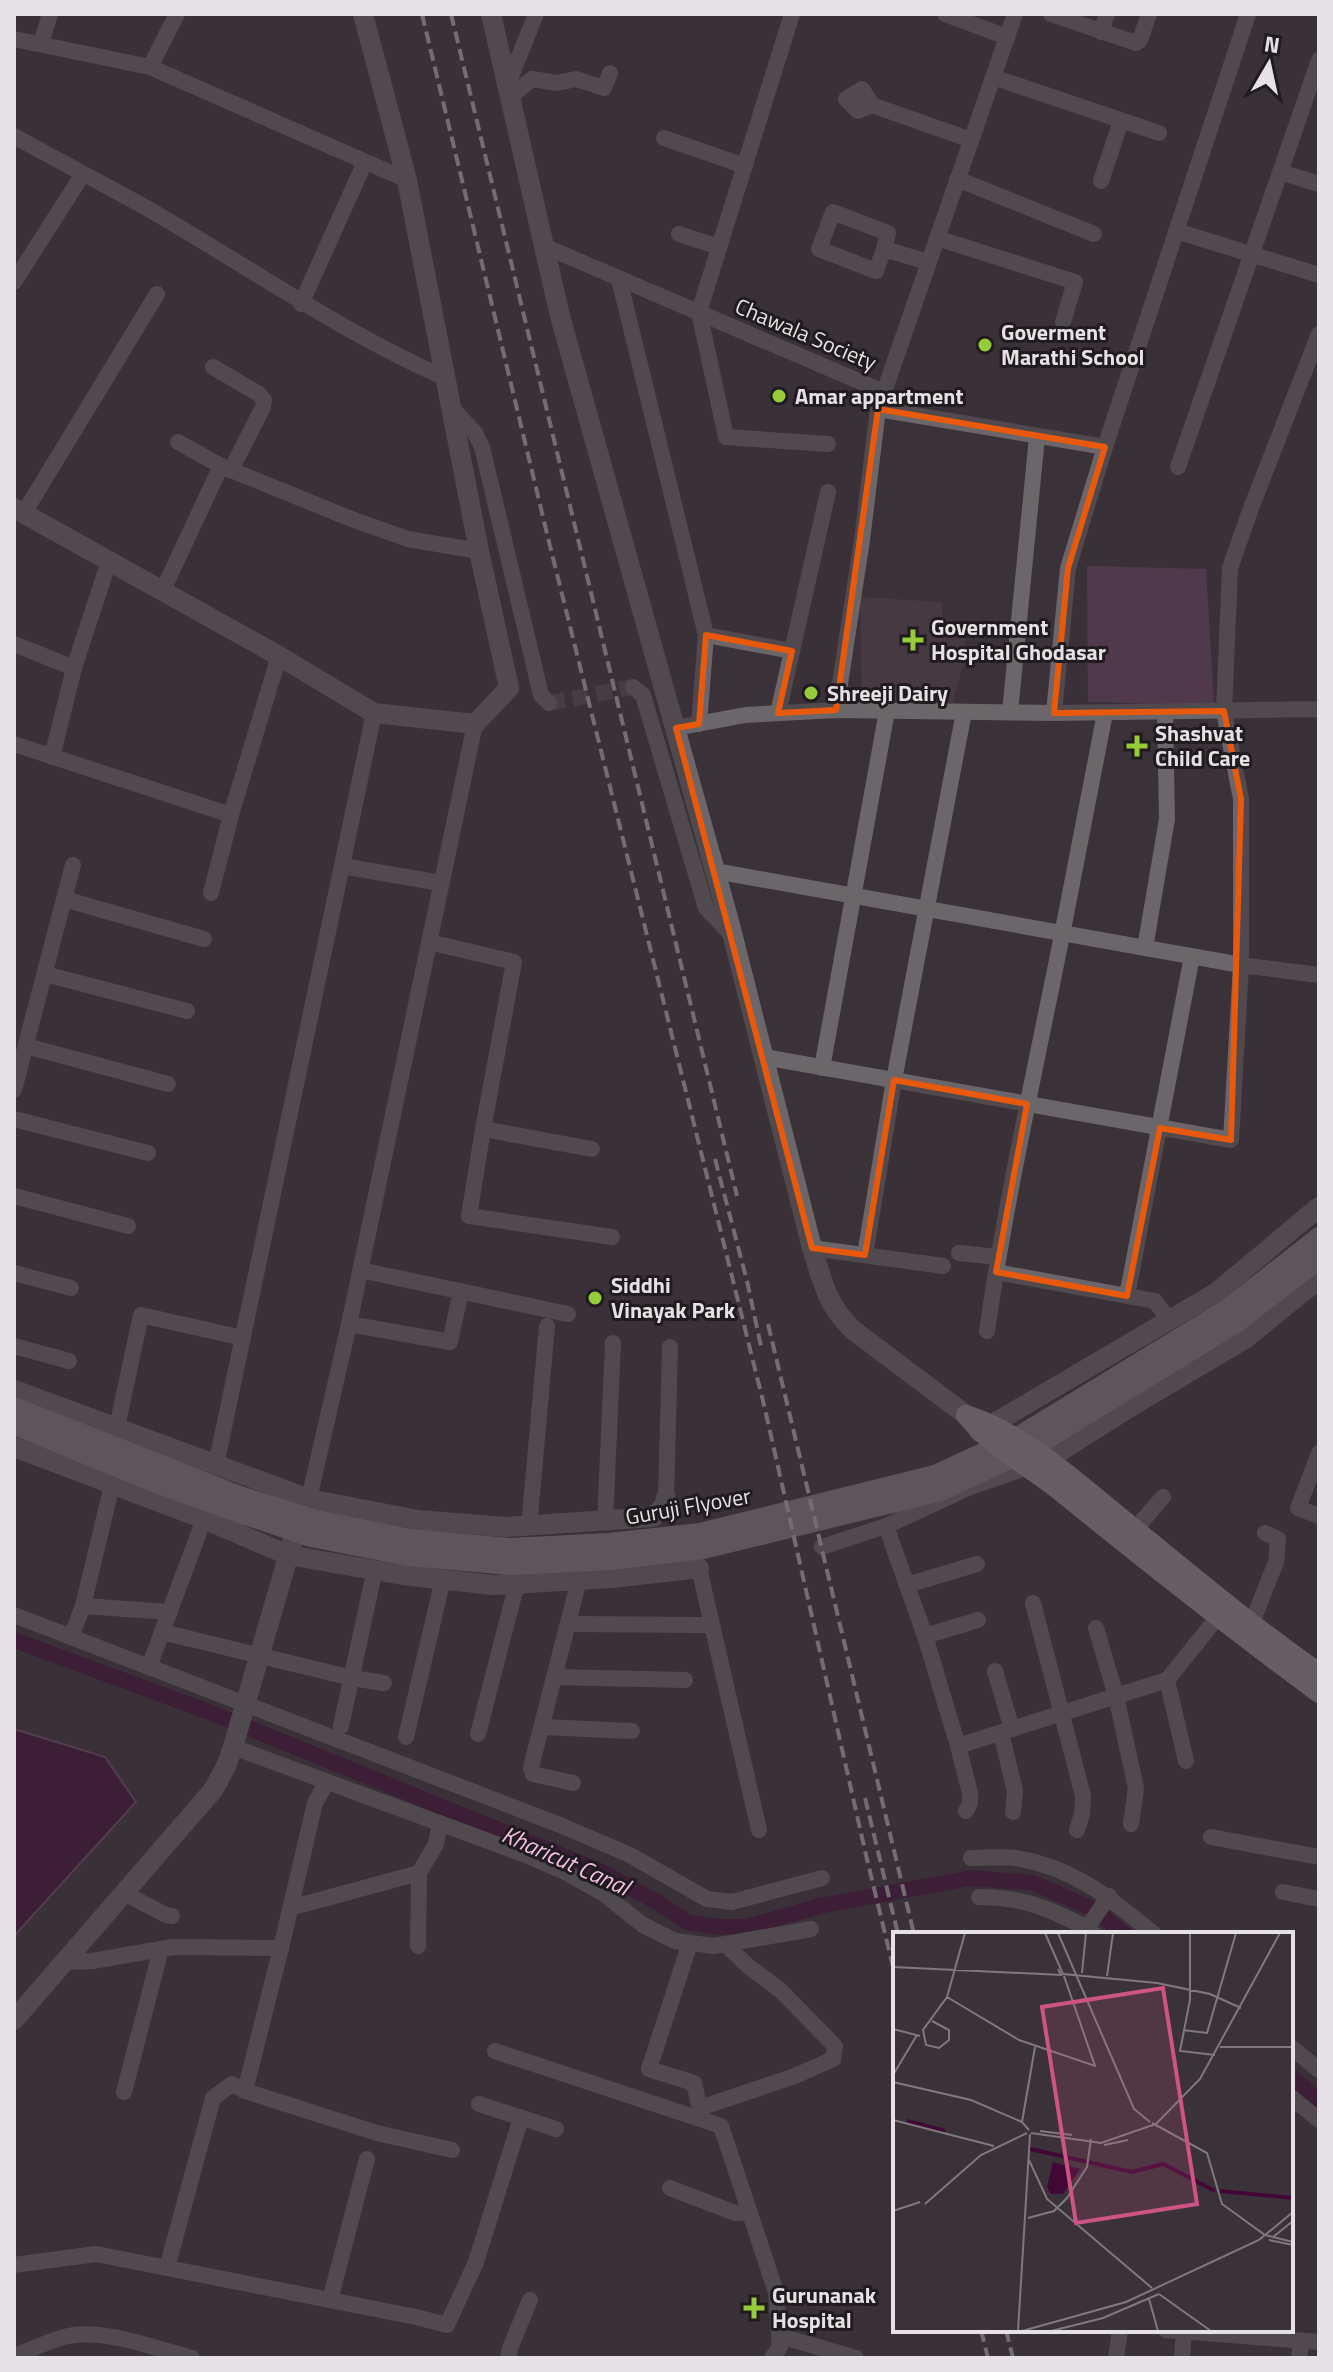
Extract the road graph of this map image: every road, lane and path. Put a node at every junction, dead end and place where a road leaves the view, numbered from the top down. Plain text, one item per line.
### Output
1 (50, 14) edge
2 (177, 14) edge
3 (363, 14) edge
4 (491, 14) edge
5 (536, 14) edge
6 (792, 14) edge
7 (945, 14) edge
8 (1015, 14) edge
9 (1051, 14) edge
10 (1107, 14) edge
11 (1149, 14) edge
12 (1248, 14) edge
13 (1101, 32) junction
14 (1007, 37) junction
15 (14, 39) edge
16 (41, 44) junction
17 (1319, 60) edge
18 (150, 67) junction
19 (610, 73) dead end
20 (993, 77) junction
21 (509, 90) junction
22 (872, 105) dead end
23 (1121, 121) junction
24 (1159, 133) dead end
25 (14, 136) edge
26 (664, 138) dead end
27 (971, 140) junction
28 (365, 162) junction
29 (745, 166) junction
30 (1280, 172) junction
31 (83, 174) junction
32 (957, 179) junction
33 (407, 180) junction
34 (1101, 181) dead end
35 (1319, 184) edge
36 (1176, 231) junction
37 (679, 234) dead end
38 (1094, 234) dead end
39 (937, 238) junction
40 (546, 247) junction
41 (719, 247) junction
42 (884, 249) dead end
43 (1251, 254) junction
44 (928, 262) junction
45 (1319, 275) edge
46 (619, 279) junction
47 (14, 282) edge
48 (157, 294) dead end
49 (301, 304) junction
50 (699, 312) junction
51 (1063, 322) dead end
52 (1319, 334) edge
53 (213, 367) dead end
54 (445, 378) junction
55 (884, 392) junction
56 (452, 408) junction
57 (878, 409) junction
58 (1037, 437) junction
59 (178, 442) dead end
60 (828, 444) dead end
61 (1105, 447) junction
62 (1178, 467) dead end
63 (226, 468) junction
64 (828, 492) dead end
65 (19, 511) edge
66 (479, 551) junction
67 (109, 561) junction
68 (163, 590) junction
69 (706, 635) junction
70 (14, 644) edge
71 (792, 651) junction
72 (279, 656) junction
73 (74, 668) junction
74 (633, 687) dead end
75 (549, 703) dead end
76 (1319, 709) edge
77 (836, 710) junction
78 (887, 711) junction
79 (1224, 711) junction
80 (964, 712) junction
81 (1010, 712) junction
82 (1165, 712) junction
83 (374, 713) junction
84 (778, 713) junction
85 (1054, 713) junction
86 (1105, 713) junction
87 (475, 724) junction
88 (699, 724) junction
89 (676, 728) junction
90 (14, 744) edge
91 (52, 757) junction
92 (231, 815) junction
93 (73, 865) dead end
94 (342, 866) junction
95 (715, 871) junction
96 (441, 883) junction
97 (211, 893) dead end
98 (854, 896) junction
99 (64, 899) junction
100 (928, 909) junction
101 (1063, 933) junction
102 (733, 937) junction
103 (204, 939) dead end
104 (429, 942) junction
105 (1145, 948) junction
106 (1192, 956) junction
107 (1241, 965) junction
108 (45, 974) junction
109 (1319, 975) edge
110 (187, 1011) dead end
111 (26, 1046) junction
112 (764, 1057) junction
113 (822, 1068) junction
114 (894, 1080) junction
115 (168, 1084) dead end
116 (14, 1090) edge
117 (1027, 1104) junction
118 (14, 1119) edge
119 (1160, 1128) junction
120 (483, 1129) junction
121 (592, 1149) dead end
122 (148, 1153) dead end
123 (14, 1196) edge
124 (1319, 1207) edge
125 (128, 1226) dead end
126 (612, 1237) dead end
127 (1319, 1237) edge
128 (812, 1248) junction
129 (959, 1253) dead end
130 (865, 1255) junction
131 (1319, 1259) edge
132 (997, 1265) junction
133 (943, 1266) dead end
134 (360, 1270) junction
135 (14, 1273) edge
136 (1319, 1279) edge
137 (71, 1288) dead end
138 (461, 1291) junction
139 (1127, 1296) junction
140 (568, 1314) dead end
141 (1169, 1320) junction
142 (349, 1324) junction
143 (547, 1326) dead end
144 (987, 1331) dead end
145 (243, 1338) junction
146 (613, 1343) dead end
147 (14, 1346) edge
148 (670, 1347) dead end
149 (69, 1361) dead end
150 (14, 1390) edge
151 (14, 1407) edge
152 (966, 1415) joint
153 (14, 1425) edge
154 (117, 1427) junction
155 (986, 1428) junction
156 (14, 1447) edge
157 (1319, 1453) edge
158 (1048, 1459) junction
159 (216, 1465) junction
160 (1028, 1467) junction
161 (112, 1485) junction
162 (1163, 1497) dead end
163 (666, 1498) joint
164 (309, 1499) junction
165 (1319, 1516) edge
166 (204, 1519) junction
167 (605, 1521) junction
168 (886, 1526) junction
169 (529, 1527) junction
170 (1137, 1531) junction
171 (1265, 1533) dead end
172 (822, 1547) dead end
173 (288, 1555) junction
174 (977, 1564) dead end
175 (699, 1568) joint
176 (375, 1569) junction
177 (443, 1579) junction
178 (579, 1580) junction
179 (517, 1583) junction
180 (907, 1585) junction
181 (1033, 1603) dead end
182 (83, 1606) junction
183 (170, 1612) junction
184 (14, 1615) edge
185 (1217, 1618) junction
186 (978, 1620) dead end
187 (568, 1624) junction
188 (711, 1625) junction
189 (1251, 1625) junction
190 (1096, 1628) dead end
191 (162, 1632) junction
192 (925, 1636) junction
193 (71, 1637) junction
194 (259, 1656) junction
195 (149, 1667) junction
196 (1317, 1668) edge
197 (995, 1671) dead end
198 (555, 1677) junction
199 (352, 1678) junction
200 (685, 1680) dead end
201 (1167, 1680) junction
202 (384, 1683) dead end
203 (1319, 1693) edge
204 (1116, 1696) junction
205 (245, 1708) junction
206 (1062, 1713) junction
207 (341, 1726) dead end
208 (542, 1727) junction
209 (632, 1731) dead end
210 (1007, 1731) junction
211 (478, 1734) dead end
212 (406, 1737) dead end
213 (234, 1744) junction
214 (958, 1746) junction
215 (1186, 1761) dead end
216 (327, 1782) junction
217 (573, 1783) dead end
218 (966, 1811) dead end
219 (1013, 1812) dead end
220 (440, 1823) junction
221 (1131, 1824) dead end
222 (759, 1830) dead end
223 (1077, 1830) dead end
224 (1211, 1837) dead end
225 (1319, 1857) edge
226 (971, 1858) dead end
227 (419, 1873) junction
228 (822, 1878) dead end
229 (1283, 1892) dead end
230 (124, 1893) junction
231 (979, 1897) dead end
232 (1108, 1898) junction
233 (1319, 1899) edge
234 (290, 1908) junction
235 (172, 1916) dead end
236 (811, 1929) dead end
237 (1090, 1929) edge
238 (1151, 1932) edge
239 (690, 1943) junction
240 (725, 1944) junction
241 (418, 1946) dead end
242 (281, 1948) junction
243 (161, 1949) junction
244 (64, 1962) junction
245 (14, 2020) edge
246 (1293, 2049) edge
247 (495, 2051) dead end
248 (1319, 2070) edge
249 (245, 2091) junction
250 (124, 2092) dead end
251 (1293, 2099) edge
252 (479, 2104) dead end
253 (701, 2114) junction
254 (521, 2118) junction
255 (1319, 2120) edge
256 (556, 2129) dead end
257 (452, 2150) dead end
258 (367, 2159) dead end
259 (670, 2188) dead end
260 (750, 2213) junction
261 (14, 2265) edge
262 (167, 2268) junction
263 (330, 2300) junction
264 (530, 2300) dead end
265 (1120, 2332) edge
266 (1184, 2332) edge
267 (1207, 2332) edge
268 (1254, 2334) edge
269 (780, 2336) junction
270 (1319, 2341) edge
271 (1300, 2350) edge
272 (14, 2357) edge
273 (192, 2358) edge
274 (508, 2358) edge
275 (772, 2358) edge
276 (856, 2358) edge
277 (1116, 2358) edge
278 (1182, 2358) edge

1 - 16 street
2 - 18 street
3 - 33 street
4 - 21 street
5 - 21 street
6 - 29 street
7 - 14 street
8 - 14 street
9 - 13 street
10 - 13 street
11 - 13 street
12 - 36 street
14 - 20 street
15 - 16 street
16 - 18 street
17 - 30 street
18 - 28 street
19 - 21 street
20 - 23 street
20 - 27 street
21 - 40 street
22 - 27 street
23 - 24 street
23 - 34 street
25 - 31 street
26 - 29 street
27 - 32 street
28 - 33 street
28 - 49 street
29 - 41 street
30 - 35 street
30 - 43 street
31 - 47 street
31 - 49 street
32 - 38 street
32 - 39 street
33 - 54 street
36 - 43 street
36 - 61 street
37 - 41 street
39 - 44 street
39 - 51 street
40 - 46 street, Chawala Society
40 - 89 street
41 - 50 street
42 - 44 street
43 - 45 street
43 - 62 street
44 - 55 street
46 - 50 street, Chawala Society
46 - 69 street
48 - 65 street
49 - 54 street
50 - 55 street, Chawala Society
50 - 60 street
52 - 79 street
53 - 63 street
54 - 56 street
55 - 57 street, Chawala Society
56 - 66 street
56 - 75 street
57 - 58 street
57 - 77 street, Chawala Society
58 - 61 street
58 - 81 street
59 - 63 street
61 - 85 street
63 - 66 street
63 - 68 street
64 - 71 street
65 - 67 street
66 - 87 street
67 - 68 street
67 - 73 street
68 - 72 street
69 - 71 street
69 - 88 street
70 - 73 street
71 - 84 street
72 - 83 street
72 - 92 street
73 - 91 street
74 - 102 street
76 - 79 street
77 - 78 street
77 - 84 street
78 - 80 street
78 - 98 street
79 - 82 street
79 - 107 street
80 - 81 street
80 - 100 street
81 - 85 street
82 - 86 street
82 - 105 street
83 - 87 street
83 - 94 street
84 - 88 street
85 - 86 street
86 - 101 street
87 - 96 street
88 - 89 street
89 - 95 street
90 - 91 street
91 - 92 street
92 - 97 street
93 - 99 street
94 - 96 street
94 - 145 street
95 - 98 street
95 - 102 street
96 - 104 street
98 - 100 street
98 - 113 street
99 - 103 street
99 - 108 street
100 - 101 street
100 - 114 street
101 - 105 street
101 - 117 street
102 - 112 street
104 - 120 street
104 - 134 street
105 - 106 street
106 - 107 street
106 - 119 street
107 - 109 street
107 - 119 street
108 - 110 street
108 - 111 street
111 - 115 street
111 - 116 street
112 - 113 street
112 - 128 street
113 - 114 street
114 - 117 street
114 - 130 street
117 - 119 street
117 - 132 street
118 - 122 street
119 - 139 street
120 - 121 street
120 - 126 street
123 - 125 street
124 - 141 street
127 - 151 main road, Guruji Flyover
128 - 130 street
128 - 152 street
129 - 132 street
130 - 133 street
131 - 153 main road, Guruji Flyover
132 - 139 street
132 - 144 street
134 - 138 street
134 - 142 street
135 - 137 street
136 - 158 street
138 - 140 street
138 - 142 street
139 - 141 street
141 - 155 street
142 - 164 street
143 - 169 street
145 - 154 street
145 - 159 street
146 - 167 street
147 - 149 street
148 - 163 street
150 - 154 street
152 - 155 main road
154 - 159 street
155 - 158 main road
155 - 160 main road
156 - 161 street
157 - 165 street
158 - 160 street
158 - 170 main road
159 - 164 street
160 - 168 street
160 - 185 main road
161 - 166 street
161 - 182 street
162 - 170 street
163 - 167 street
164 - 169 street
164 - 173 street
166 - 173 street
166 - 183 street
167 - 169 street
168 - 172 street
168 - 180 street
170 - 189 main road
171 - 189 street
173 - 176 street
173 - 194 street
174 - 180 street
175 - 178 street
175 - 188 street
176 - 177 street
176 - 199 street
177 - 179 street
177 - 212 street
178 - 179 street
178 - 187 street
179 - 211 street
180 - 192 street
181 - 206 street
182 - 183 street
182 - 193 street
183 - 191 street
184 - 193 street
185 - 201 street
185 - 203 main road
186 - 192 street
187 - 188 street
187 - 198 street
188 - 222 street
189 - 196 main road
190 - 204 street
191 - 194 street
191 - 195 street
192 - 214 street
193 - 195 street
194 - 199 street
194 - 205 street
195 - 205 street
197 - 210 street
198 - 200 street
198 - 208 street
199 - 202 street
199 - 207 street
201 - 204 street
201 - 215 street
204 - 206 street
204 - 221 street
205 - 213 street
205 - 228 street
206 - 210 street
206 - 223 street
208 - 209 street
208 - 217 street
210 - 214 street
210 - 219 street
213 - 216 street
213 - 230 street
214 - 218 street
216 - 220 street
216 - 234 street
220 - 227 street
220 - 239 street
224 - 225 street
226 - 232 street
227 - 234 street
227 - 241 street
229 - 233 street
230 - 235 street
230 - 244 street
231 - 237 street
232 - 237 street
232 - 238 street
234 - 242 street
236 - 240 street
239 - 240 street
239 - 253 street
240 - 253 street
242 - 243 street
242 - 249 street
243 - 244 street
243 - 250 street
244 - 245 street
246 - 248 street
247 - 253 street
249 - 257 street
249 - 262 street
251 - 255 street
252 - 254 street
253 - 260 street
254 - 256 street
254 - 263 street
258 - 263 street
259 - 260 street
260 - 269 street
261 - 262 street
262 - 263 street
264 - 274 street
265 - 277 street
266 - 278 street
267 - 268 street
268 - 271 street
269 - 275 street
269 - 276 street
270 - 271 street
272 - 273 street

